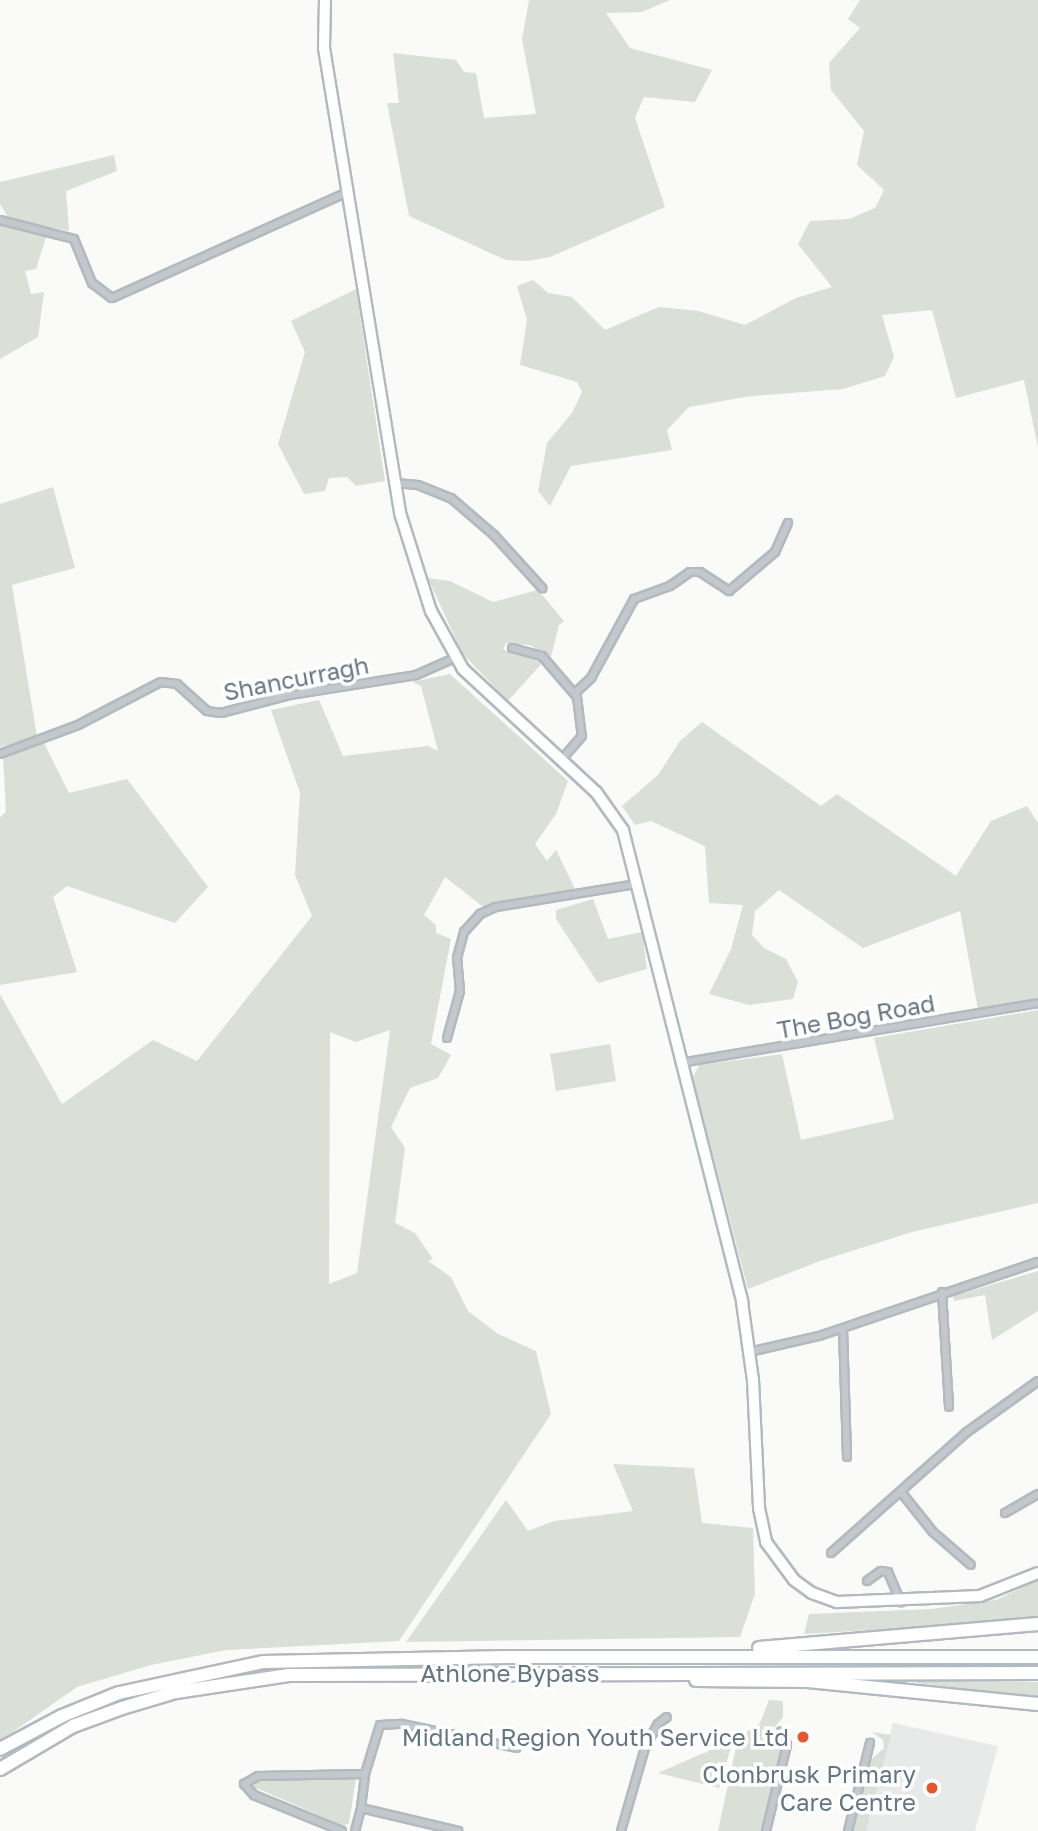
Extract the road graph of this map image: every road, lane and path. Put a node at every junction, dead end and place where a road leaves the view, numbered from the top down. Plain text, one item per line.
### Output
1 (325, 0) edge
2 (346, 193) junction
3 (0, 220) edge
4 (393, 483) junction
5 (788, 523) dead end
6 (542, 588) dead end
7 (512, 648) dead end
8 (455, 658) junction
9 (575, 693) junction
10 (0, 754) edge
11 (562, 759) junction
12 (637, 884) junction
13 (1038, 1003) edge
14 (447, 1038) dead end
15 (680, 1063) junction
16 (1038, 1262) edge
17 (942, 1292) junction
18 (843, 1329) junction
19 (749, 1352) junction
20 (1038, 1381) edge
21 (949, 1407) dead end
22 (848, 1457) dead end
23 (901, 1492) junction
24 (1038, 1494) edge
25 (1005, 1513) dead end
26 (831, 1553) dead end
27 (971, 1565) dead end
28 (1038, 1573) edge
29 (867, 1581) dead end
30 (901, 1602) junction
31 (1038, 1624) edge
32 (640, 1656) junction
33 (1038, 1657) edge
34 (568, 1672) junction
35 (1038, 1673) edge
36 (1038, 1703) edge
37 (667, 1717) dead end
38 (781, 1731) dead end
39 (870, 1743) dead end
40 (517, 1748) dead end
41 (0, 1749) edge
42 (0, 1769) edge
43 (365, 1774) junction
44 (361, 1808) junction
45 (342, 1831) edge
46 (355, 1831) edge
47 (458, 1831) edge
48 (621, 1831) edge
49 (766, 1831) edge
50 (848, 1831) edge

1 - 2 street
2 - 3 street
2 - 4 street
4 - 6 street
4 - 8 street
5 - 9 street
7 - 9 street
8 - 10 street, Shancurragh
8 - 11 street
9 - 11 street
11 - 12 street
12 - 14 street
12 - 15 street
13 - 15 street, The Bog Road
15 - 19 street
16 - 17 street
17 - 18 street
17 - 21 street
18 - 19 street
18 - 22 street
19 - 30 street
20 - 23 street
23 - 26 street
23 - 27 street
24 - 25 street
28 - 30 street
29 - 30 street
31 - 32 highway
32 - 33 highway, Athlone Bypass
32 - 41 highway, Athlone Bypass
34 - 35 highway, Athlone Bypass
34 - 36 highway
34 - 42 highway, Athlone Bypass
37 - 48 street
38 - 49 street
39 - 50 street
40 - 43 street
43 - 44 street
43 - 45 street
44 - 46 street
44 - 47 street

